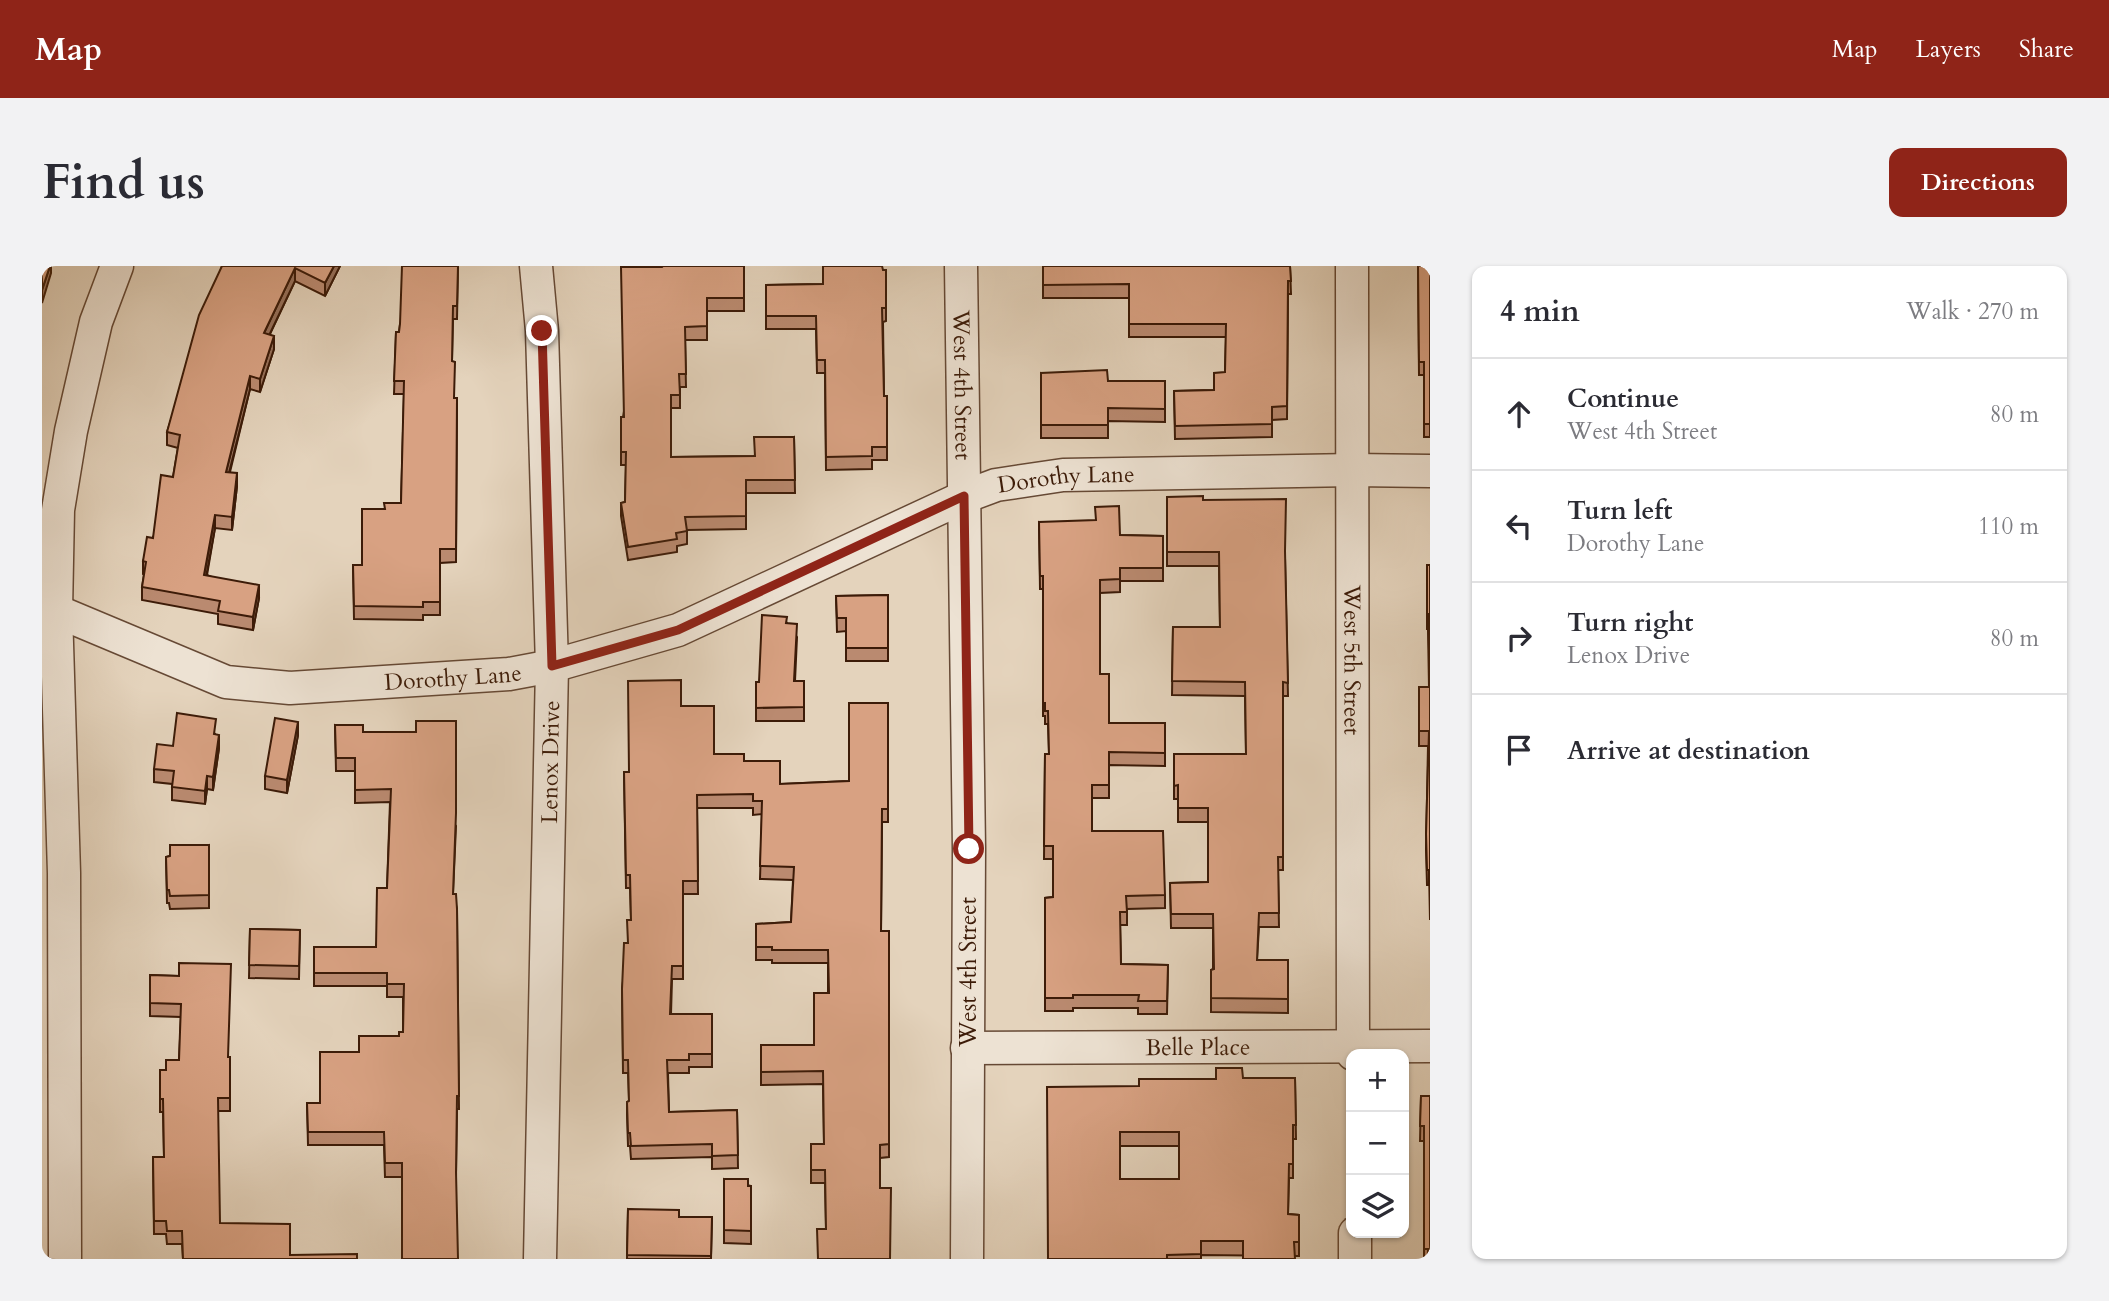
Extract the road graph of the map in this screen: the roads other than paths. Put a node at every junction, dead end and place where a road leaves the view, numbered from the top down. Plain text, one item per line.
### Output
1 (117, 266) edge
2 (536, 266) edge
3 (961, 266) edge
4 (1352, 266) edge
5 (1353, 470) junction
6 (1430, 471) edge
7 (964, 496) junction
8 (49, 608) edge
9 (552, 666) junction
10 (42, 776) edge
11 (62, 814) junction
12 (1430, 1046) edge
13 (967, 1048) junction
14 (1353, 1049) edge
15 (1372, 1049) edge
16 (1346, 1050) edge
17 (1354, 1238) edge
18 (65, 1259) edge
19 (540, 1259) edge
20 (967, 1259) edge
21 (1355, 1259) edge

1 - 8 street
2 - 9 street, Lenox Drive
3 - 7 street, West 4th Street
4 - 5 street, West 5th Street
5 - 6 street, Dorothy Lane
5 - 7 street, Dorothy Lane
5 - 14 street, West 5th Street
7 - 9 street, Dorothy Lane
7 - 13 street, West 4th Street
8 - 9 street, Dorothy Lane
8 - 11 street
9 - 19 street, Lenox Drive
10 - 11 street
11 - 18 street
12 - 15 street, Belle Place
13 - 16 street, Belle Place
13 - 20 street, West 4th Street
17 - 21 street

